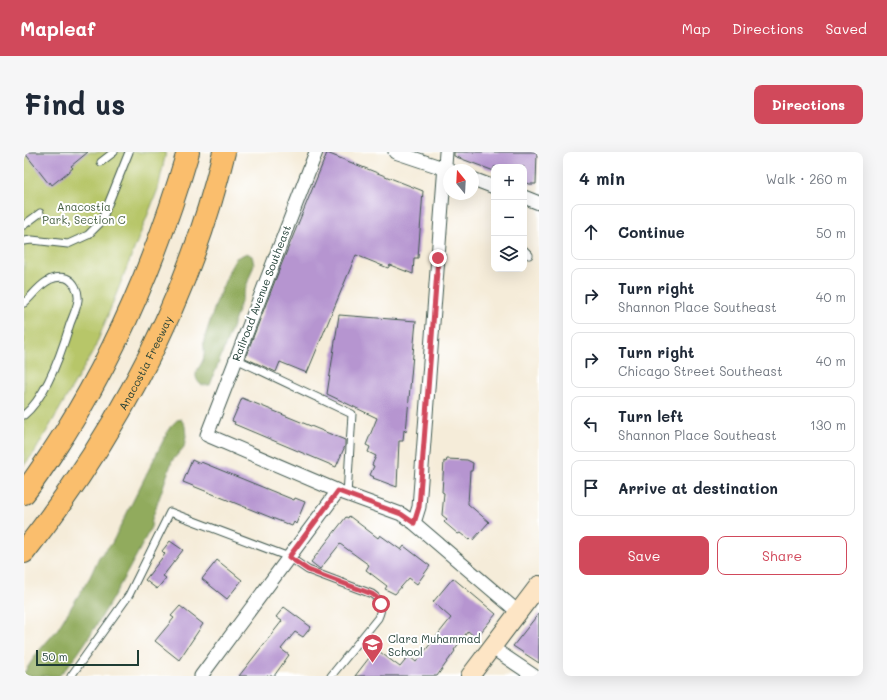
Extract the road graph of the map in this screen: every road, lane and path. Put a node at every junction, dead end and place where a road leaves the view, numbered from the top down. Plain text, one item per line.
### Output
1 (114, 152) edge
2 (129, 152) edge
3 (188, 152) edge
4 (224, 152) edge
5 (316, 152) edge
6 (395, 152) edge
7 (446, 152) edge
8 (101, 162) dead end
9 (447, 164) edge
10 (443, 169) edge
11 (479, 181) edge
12 (491, 185) edge
13 (527, 198) edge
14 (445, 200) edge
15 (539, 202) edge
16 (40, 213) dead end
17 (24, 225) edge
18 (24, 241) edge
19 (24, 303) edge
20 (236, 358) junction
21 (24, 415) edge
22 (24, 493) edge
23 (342, 493) junction
24 (414, 523) junction
25 (24, 552) edge
26 (289, 557) junction
27 (539, 585) edge
28 (518, 612) junction
29 (491, 647) junction
30 (71, 676) edge
31 (201, 676) edge
32 (331, 676) edge
33 (470, 676) edge
34 (534, 676) edge

1 - 8 lane
2 - 18 lane
3 - 22 highway
4 - 25 highway, Anacostia Freeway
5 - 20 street, Railroad Avenue Southeast
6 - 10 street
7 - 9 street
11 - 12 street
13 - 15 street
14 - 24 street
16 - 17 lane
19 - 21 lane
20 - 23 lane
20 - 23 street, Railroad Avenue Southeast
23 - 24 street
23 - 26 street
24 - 28 street
26 - 30 lane
26 - 31 street
26 - 32 lane
27 - 28 main road
28 - 29 main road
29 - 33 main road
29 - 34 street

